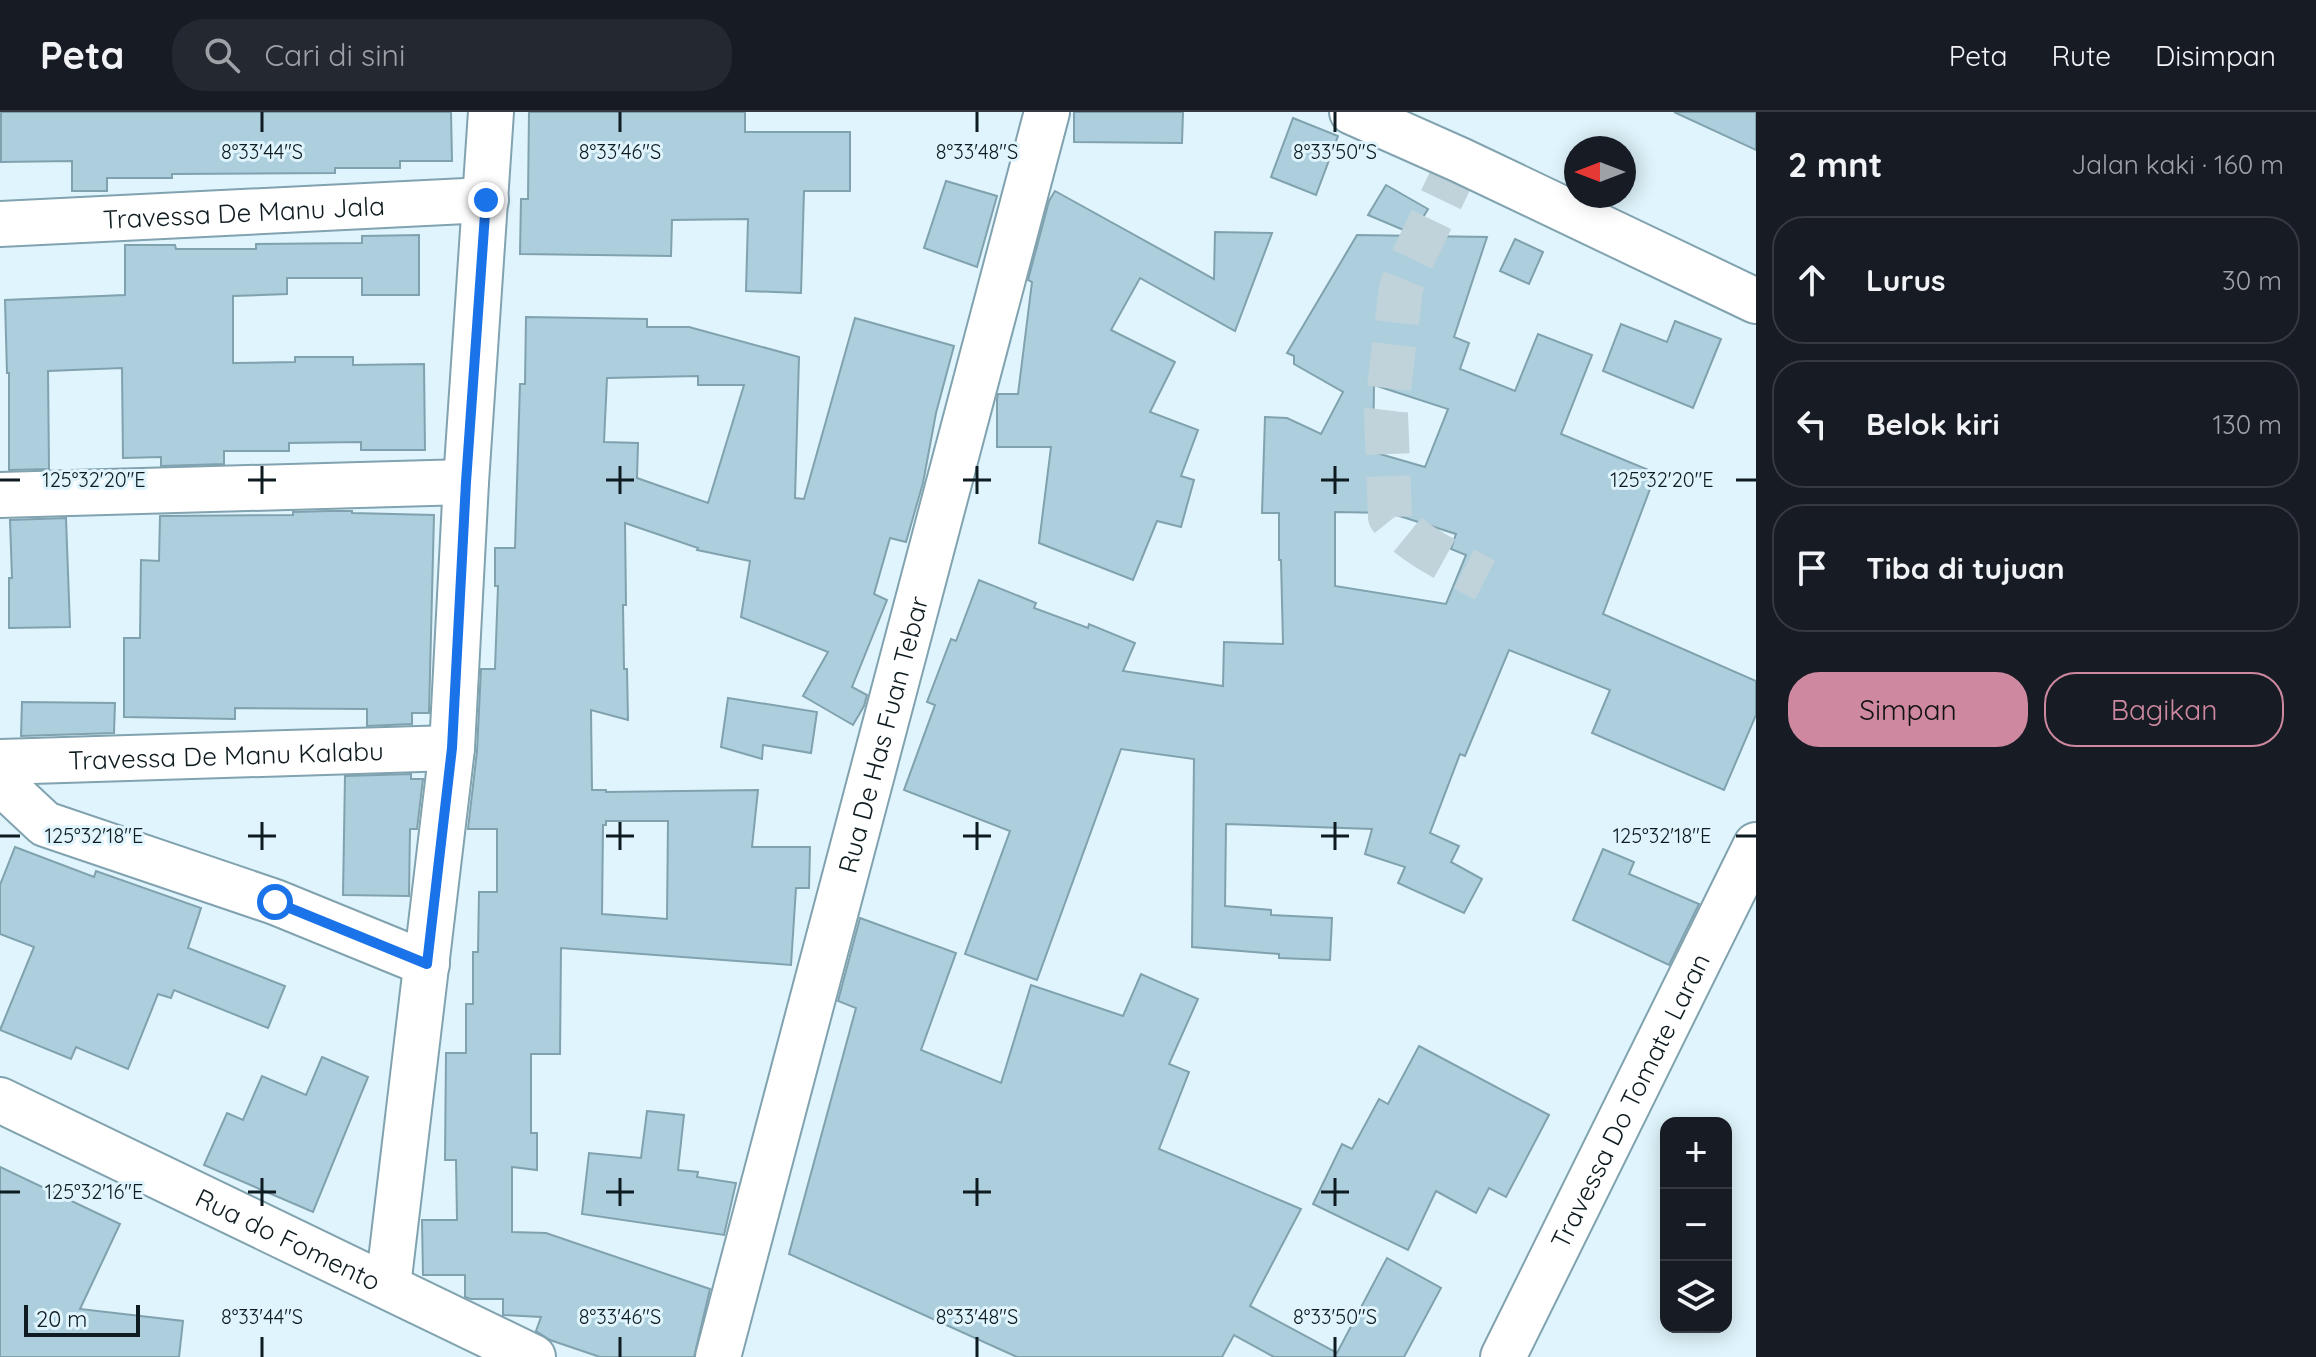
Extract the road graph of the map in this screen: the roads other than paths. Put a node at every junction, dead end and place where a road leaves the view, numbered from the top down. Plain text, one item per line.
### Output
1 (491, 112) edge
2 (1047, 112) edge
3 (1352, 112) edge
4 (486, 200) junction
5 (0, 224) edge
6 (1756, 301) edge
7 (466, 482) junction
8 (0, 495) edge
9 (452, 748) junction
10 (0, 762) edge
11 (1756, 845) edge
12 (427, 964) junction
13 (0, 1100) edge
14 (388, 1286) junction
15 (533, 1357) edge
16 (718, 1357) edge
17 (1503, 1357) edge

1 - 4 street
2 - 16 street, Rua De Has Fuan Tebar
3 - 6 street
4 - 5 street, Travessa De Manu Jala
4 - 7 street
7 - 8 street
7 - 9 street
9 - 10 street, Travessa De Manu Kalabu
9 - 12 street
10 - 12 street
11 - 17 street, Travessa Do Tomate Laran
12 - 14 street
13 - 14 street, Rua do Fomento
14 - 15 street, Rua do Fomento

